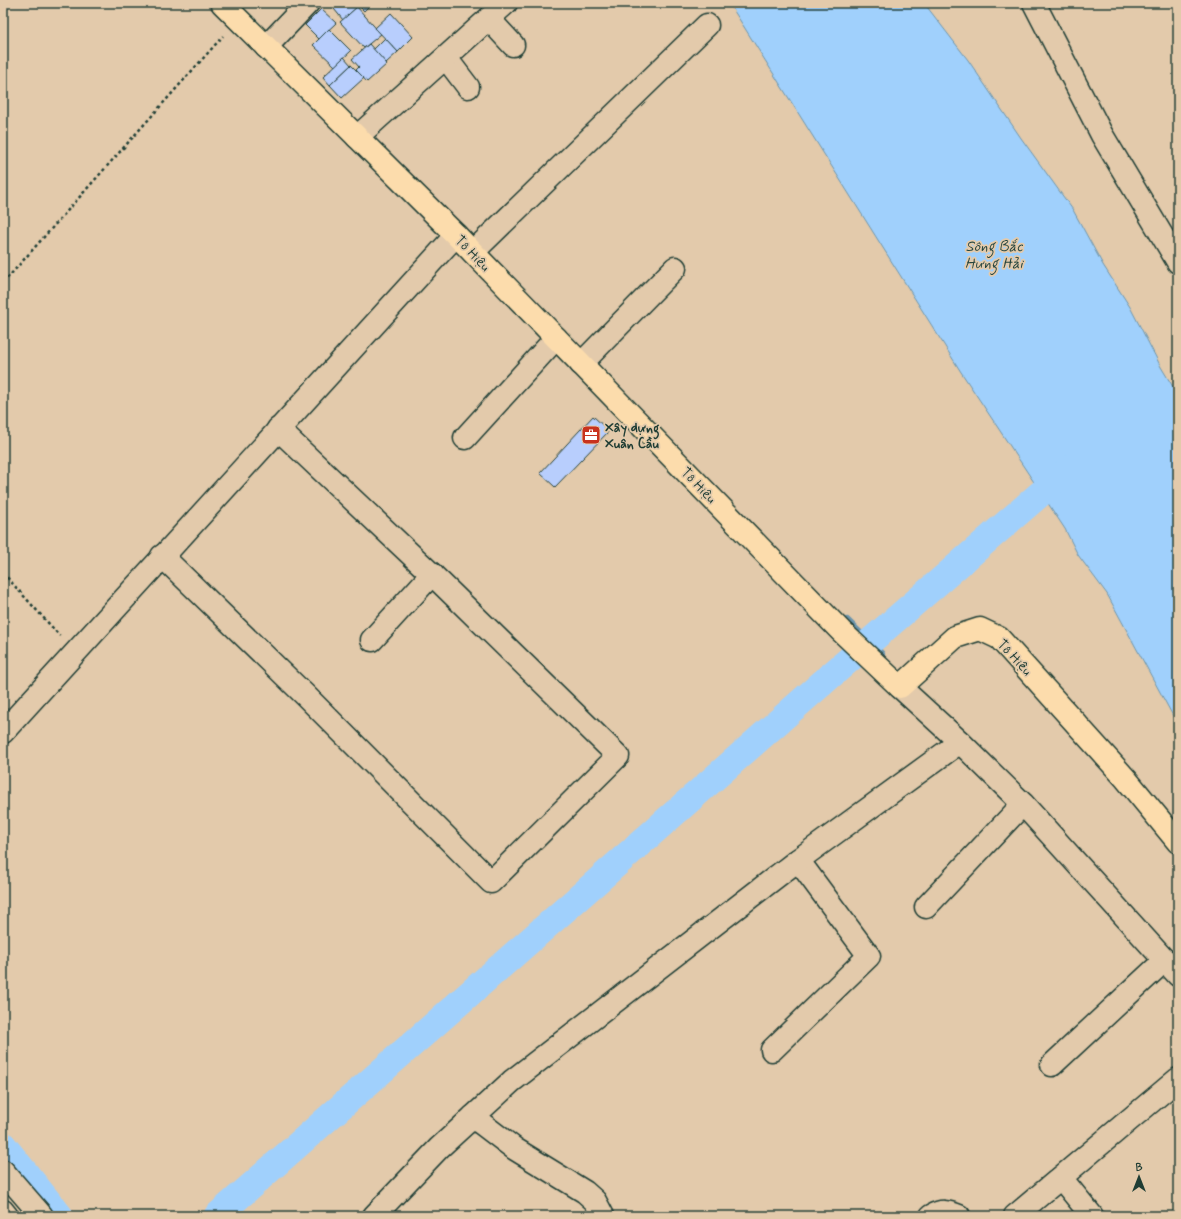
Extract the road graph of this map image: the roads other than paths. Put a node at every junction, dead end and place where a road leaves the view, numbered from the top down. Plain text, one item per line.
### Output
1 (222, 3) edge
2 (308, 3) edge
3 (506, 3) edge
4 (1034, 3) edge
5 (489, 19) junction
6 (707, 25) dead end
7 (513, 45) dead end
8 (266, 47) junction
9 (446, 58) junction
10 (468, 87) dead end
11 (357, 137) junction
12 (456, 235) junction
13 (473, 252) junction
14 (1178, 262) edge
15 (675, 268) dead end
16 (556, 338) junction
17 (581, 364) junction
18 (278, 429) junction
19 (465, 438) dead end
20 (162, 556) junction
21 (432, 574) junction
22 (372, 640) dead end
23 (892, 680) junction
24 (3, 732) edge
25 (960, 742) junction
26 (1023, 804) junction
27 (1178, 842) edge
28 (798, 860) junction
29 (926, 907) dead end
30 (1172, 968) edge
31 (772, 1050) dead end
32 (1052, 1065) dead end
33 (1178, 1079) edge
34 (473, 1117) junction
35 (3, 1171) edge
36 (1061, 1178) junction
37 (3, 1212) edge
38 (7, 1216) edge
39 (42, 1216) edge
40 (374, 1216) edge
41 (603, 1216) edge
42 (931, 1216) edge
43 (959, 1216) edge
44 (1015, 1216) edge
45 (1092, 1216) edge

1 - 8 main road, Tô Hiệu
2 - 8 street
3 - 5 street
4 - 14 street
5 - 7 street
5 - 9 street
6 - 13 street
8 - 11 main road, Tô Hiệu
9 - 10 street
9 - 11 street
11 - 12 main road, Tô Hiệu
12 - 13 main road, Tô Hiệu
12 - 18 street
13 - 16 main road, Tô Hiệu
15 - 17 street
16 - 17 main road, Tô Hiệu
16 - 19 street
17 - 23 main road, Tô Hiệu
18 - 20 street
18 - 21 street
20 - 21 street
20 - 24 street
21 - 22 street
23 - 25 street
23 - 27 main road, Tô Hiệu
25 - 26 street
25 - 28 street
26 - 29 street
26 - 30 street
28 - 31 street
28 - 34 street
30 - 32 street
33 - 36 street
34 - 40 street
34 - 41 street
35 - 39 street
36 - 44 street
36 - 45 street
37 - 38 street
42 - 43 street

